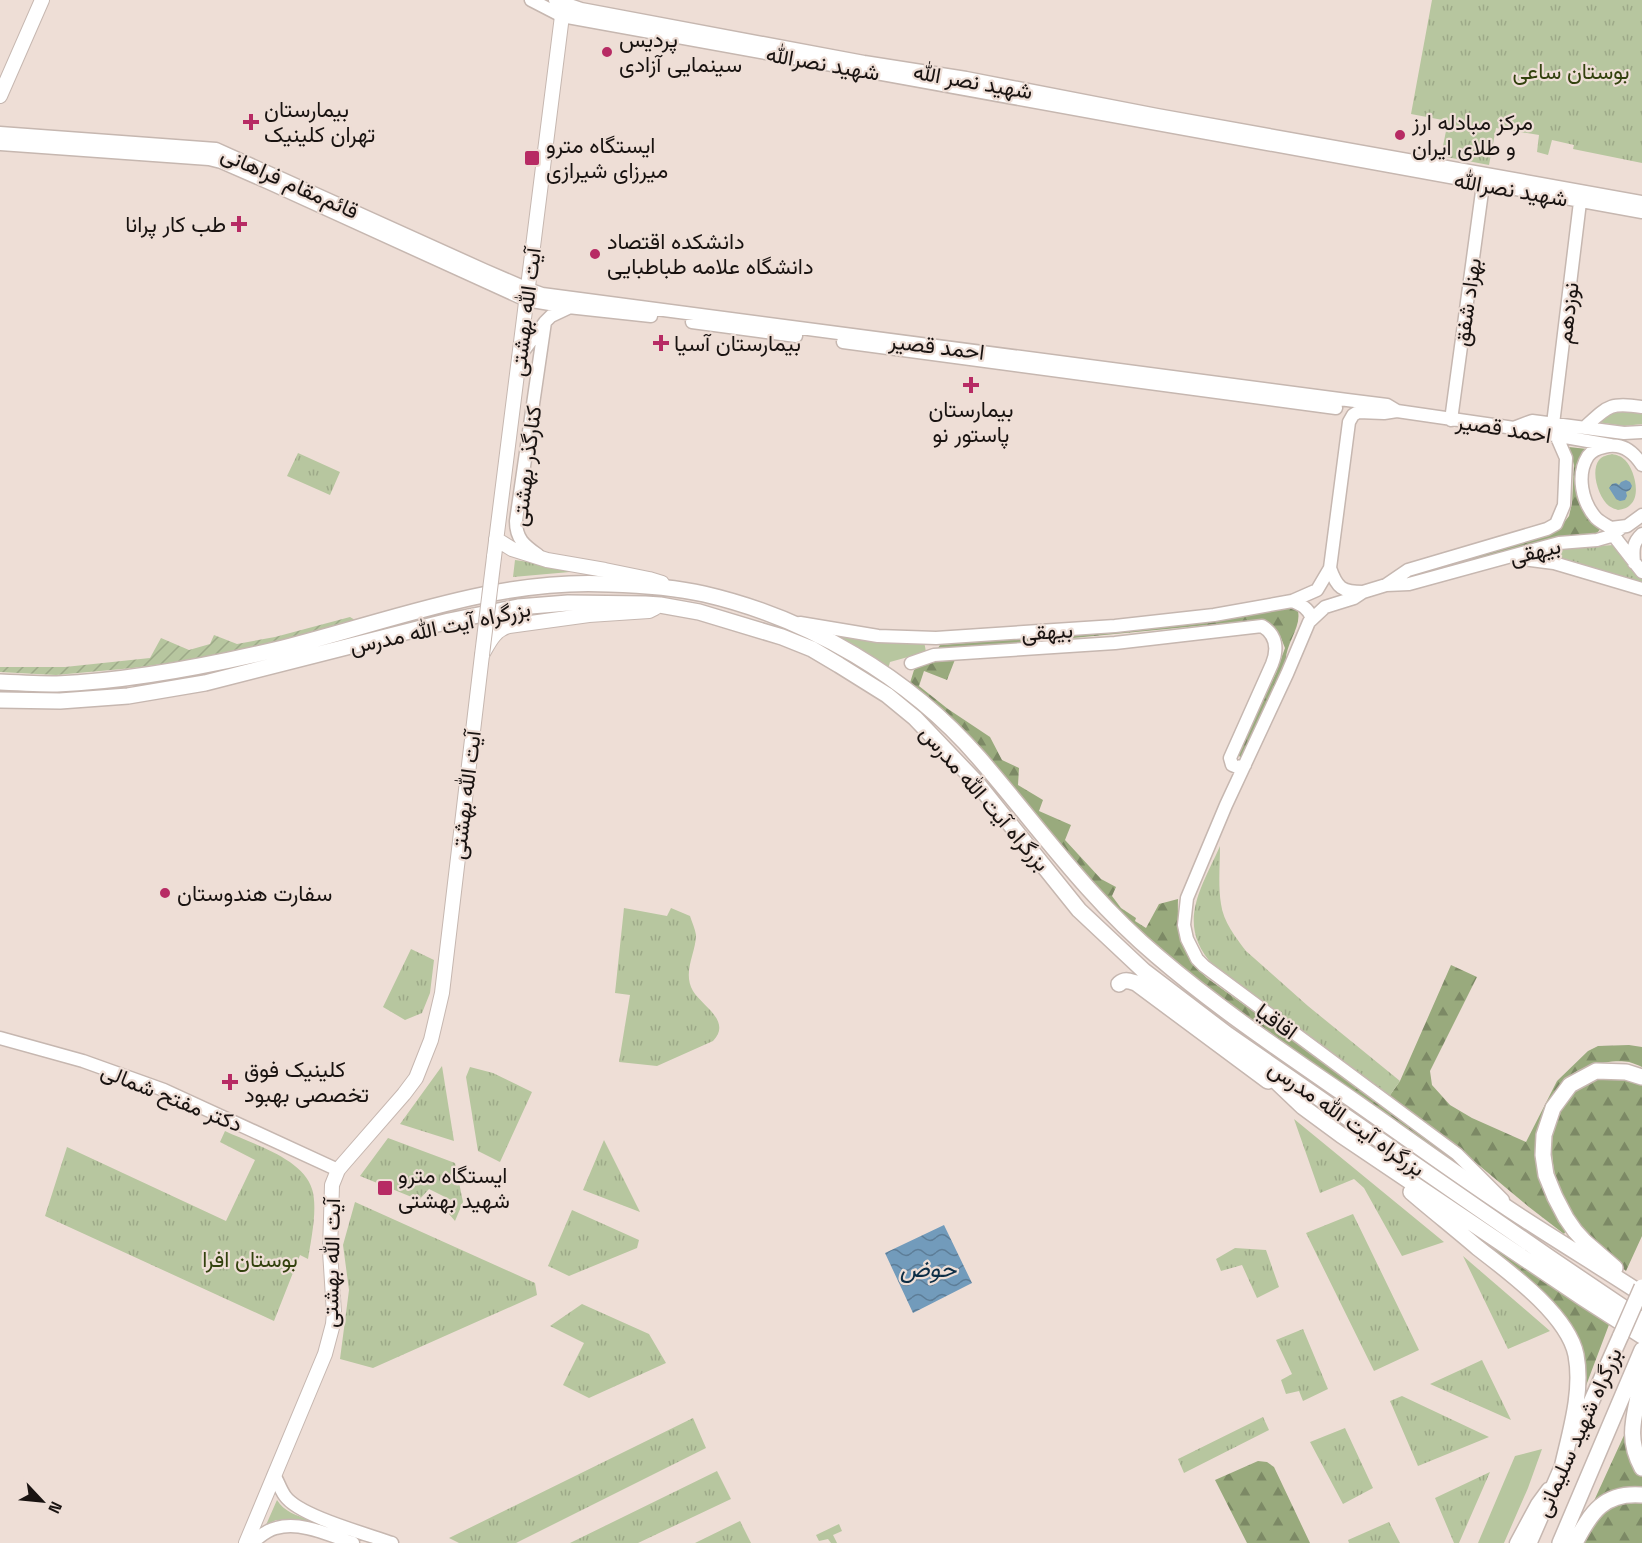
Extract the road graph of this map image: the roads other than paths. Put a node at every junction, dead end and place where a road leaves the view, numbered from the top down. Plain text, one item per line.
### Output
1 (42, 0) edge
2 (531, 0) edge
3 (561, 5) edge
4 (978, 86) joint
5 (0, 96) edge
6 (0, 133) edge
7 (0, 144) edge
8 (1381, 161) joint
9 (1484, 179) junction
10 (1580, 202) junction
11 (1642, 202) edge
12 (1642, 212) edge
13 (527, 295) junction
14 (568, 308) junction
15 (544, 322) junction
16 (943, 351) junction
17 (519, 357) junction
18 (516, 383) junction
19 (1347, 400) junction
20 (533, 401) junction
21 (1642, 407) edge
22 (1336, 408) junction
23 (1397, 411) junction
24 (1451, 420) junction
25 (1349, 422) junction
26 (1585, 427) junction
27 (1555, 430) junction
28 (1642, 432) edge
29 (1610, 445) junction
30 (525, 460) junction
31 (1642, 464) edge
32 (504, 479) junction
33 (1642, 515) edge
34 (1616, 530) junction
35 (1642, 534) edge
36 (496, 539) junction
37 (1509, 558) junction
38 (547, 560) junction
39 (1330, 568) junction
40 (1638, 568) edge
41 (1386, 585) junction
42 (1642, 589) edge
43 (681, 590) junction
44 (1363, 592) junction
45 (1292, 601) junction
46 (660, 605) junction
47 (1312, 618) junction
48 (780, 619) junction
49 (1041, 631) junction
50 (936, 638) junction
51 (1041, 648) junction
52 (482, 655) junction
53 (934, 655) junction
54 (911, 663) dead end
55 (0, 682) edge
56 (0, 700) edge
57 (1245, 765) junction
58 (1119, 984) dead end
59 (1228, 1035) junction
60 (0, 1038) edge
61 (1642, 1077) edge
62 (1303, 1107) junction
63 (1341, 1136) junction
64 (338, 1170) junction
65 (1518, 1215) junction
66 (1642, 1287) edge
67 (1642, 1293) edge
68 (1642, 1320) edge
69 (1642, 1336) edge
70 (1642, 1350) edge
71 (1562, 1468) junction
72 (1642, 1468) edge
73 (274, 1474) junction
74 (1642, 1495) edge
75 (246, 1543) edge
76 (252, 1543) edge
77 (353, 1543) edge
78 (392, 1543) edge
79 (1516, 1543) edge
80 (1529, 1543) edge
81 (1560, 1543) edge
82 (1575, 1543) edge

1 - 5 main road
2 - 3 main road, شهید نصرالله
3 - 4 main road, شهید نصرالله
3 - 13 main road, آیت الله بهشتی
4 - 8 main road, شهید نصر الله
6 - 13 main road, قائم‌مقام فراهانی
7 - 13 main road, قائم‌مقام فراهانی
8 - 9 main road, شهید نصرالله
9 - 10 main road, شهید نصرالله
9 - 11 main road, شهید نصرالله
9 - 24 main road, بهزاد شفق
10 - 12 main road, شهید نصرالله
10 - 27 main road, نوزدهم
13 - 14 main road, احمد قصیر
13 - 16 main road, احمد قصیر
13 - 17 main road, آیت الله بهشتی
14 - 15 main road
14 - 16 main road, احمد قصیر
15 - 17 main road
15 - 20 main road, کنارگذر بهشتی
16 - 19 main road, احمد قصیر
16 - 22 main road, احمد قصیر
17 - 18 main road, آیت الله بهشتی
18 - 20 main road
18 - 32 main road, آیت الله بهشتی
19 - 22 main road
19 - 23 main road, احمد قصیر
20 - 30 main road, کنارگذر بهشتی
21 - 26 main road
22 - 25 main road
23 - 24 main road, احمد قصیر
23 - 25 main road
24 - 27 main road, احمد قصیر
25 - 39 main road
26 - 27 main road
26 - 28 main road
27 - 29 main road, احمد قصیر
27 - 41 main road
29 - 31 main road, احمد قصیر
29 - 34 main road
30 - 32 main road
30 - 38 main road, کنارگذر بهشتی
32 - 36 main road, آیت الله بهشتی
33 - 34 main road
34 - 37 main road, بیهقی
34 - 40 main road
35 - 40 main road
36 - 38 main road
36 - 52 main road, آیت الله بهشتی, bridge
37 - 41 main road, بیهقی
37 - 42 main road
38 - 43 main road
39 - 44 main road
39 - 45 main road, بیهقی
41 - 44 main road, بیهقی
43 - 48 highway, بزرگراه آیت الله مدرس
43 - 55 highway, بزرگراه آیت الله مدرس
44 - 47 main road, بیهقی
45 - 47 main road
45 - 49 main road, بیهقی
46 - 52 main road
46 - 56 highway, بزرگراه آیت الله مدرس
46 - 59 highway, بزرگراه آیت الله مدرس
47 - 57 main road, اقاقیا
48 - 50 main road, بیهقی
48 - 65 highway, بزرگراه آیت الله مدرس
49 - 50 main road, بیهقی
49 - 51 main road
50 - 53 main road
51 - 53 main road, بیهقی
51 - 57 main road, بیهقی
52 - 64 main road, آیت الله بهشتی
53 - 54 main road, بیهقی
57 - 65 main road, اقاقیا
58 - 62 highway
59 - 62 highway
59 - 68 highway, بزرگراه آیت الله مدرس
60 - 64 main road, دکتر مفتح شمالی
61 - 67 highway
62 - 63 highway
63 - 69 highway
63 - 71 highway
64 - 73 main road, آیت الله بهشتی
65 - 67 highway, بزرگراه آیت الله مدرس
66 - 71 highway, بزرگراه شهید سلیمانی, bridge
70 - 72 highway
70 - 81 highway, بزرگراه شهید سلیمانی
71 - 79 main road
71 - 80 highway, بزرگراه شهید سلیمانی
73 - 75 main road, آیت الله بهشتی
73 - 78 main road
74 - 82 highway
76 - 77 main road

